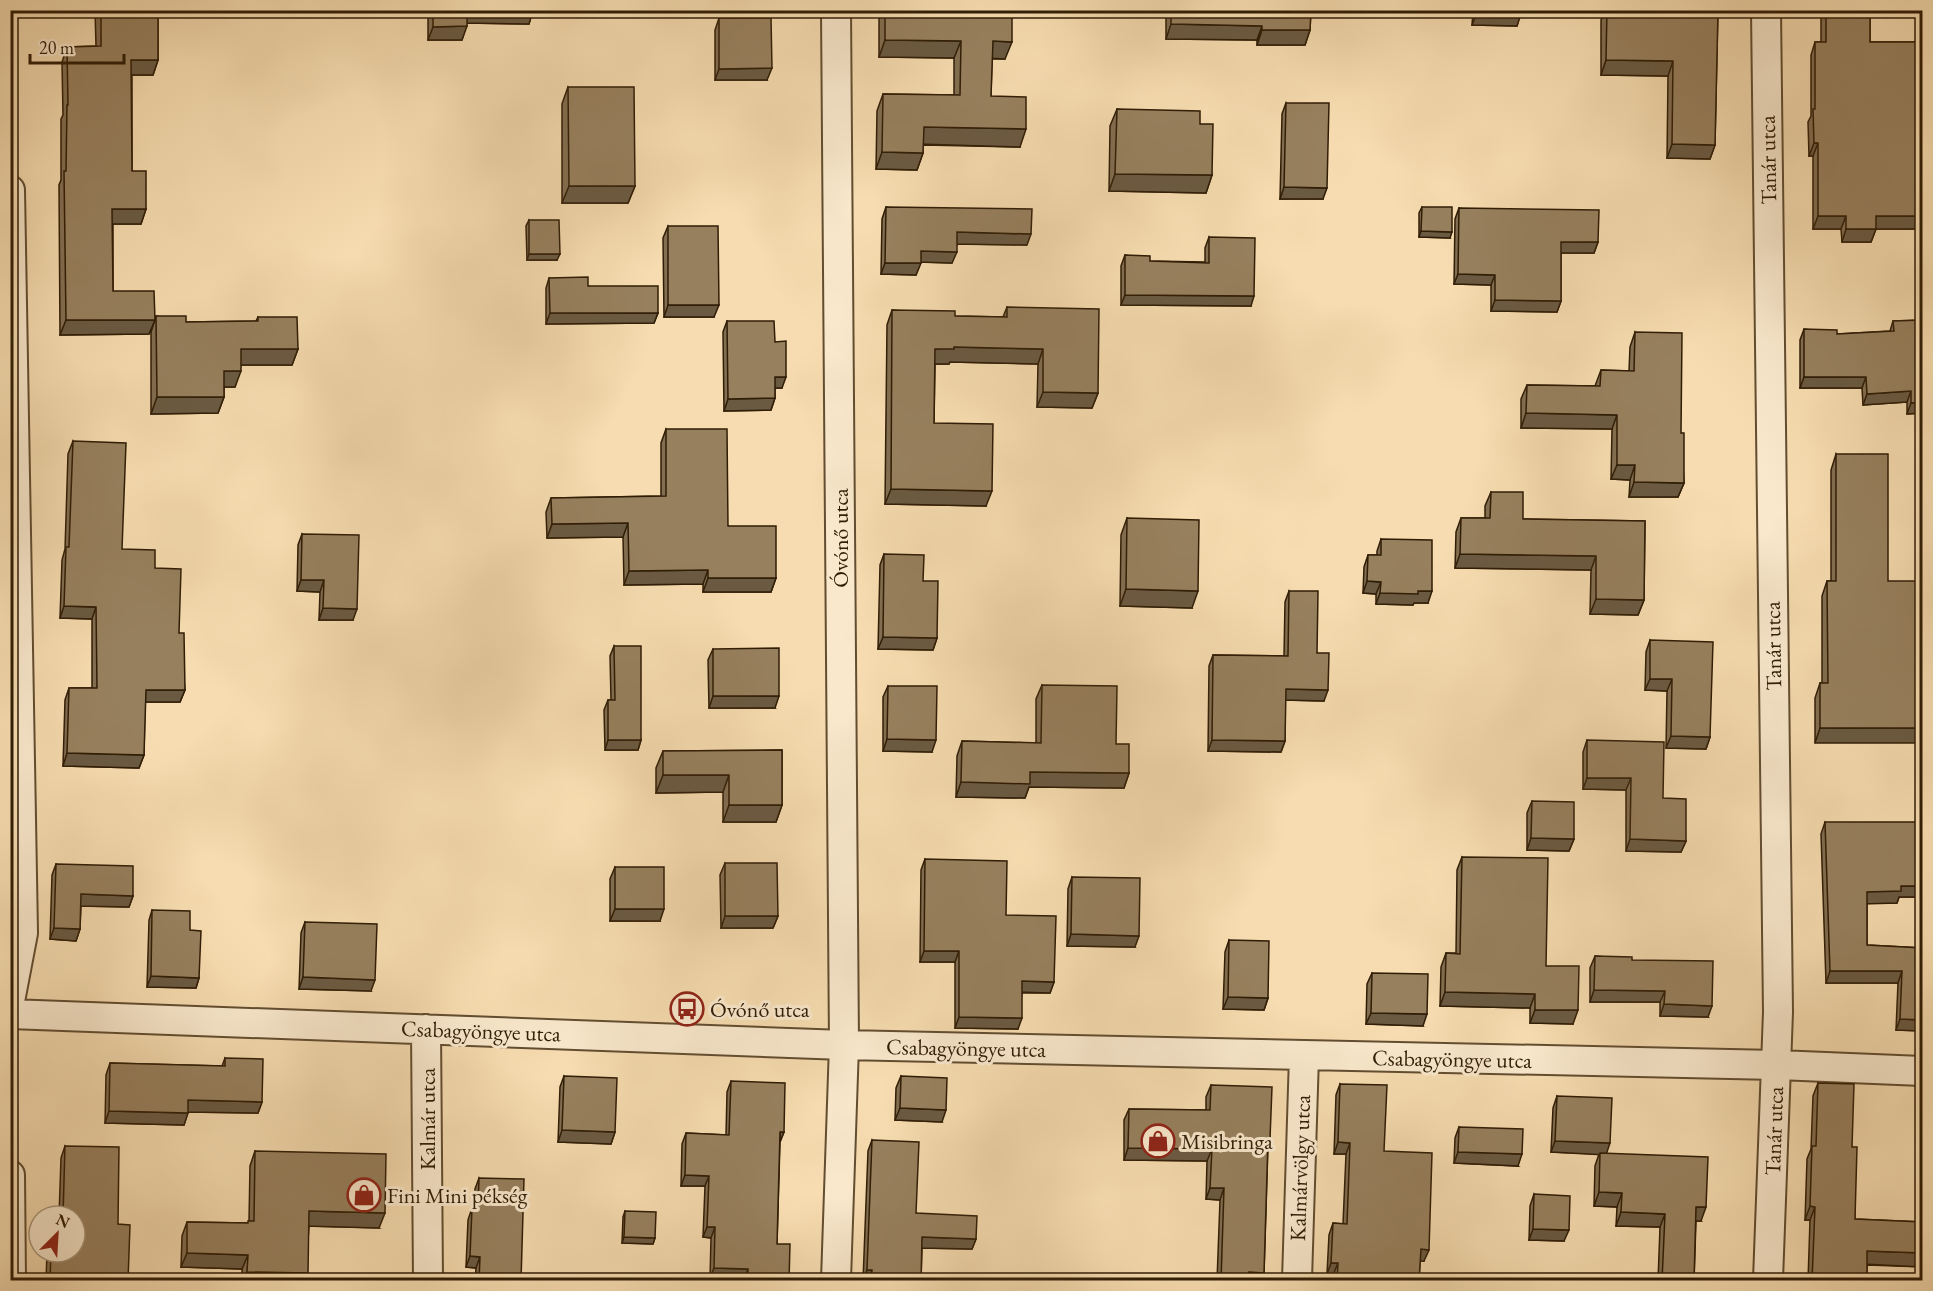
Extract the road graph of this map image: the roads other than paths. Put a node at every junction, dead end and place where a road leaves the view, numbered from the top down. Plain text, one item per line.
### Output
1 (836, 10) edge
2 (1766, 10) edge
3 (10, 190) edge
4 (10, 1000) edge
5 (10, 1014) edge
6 (426, 1029) junction
7 (844, 1045) junction
8 (1304, 1056) junction
9 (1776, 1065) junction
10 (1923, 1071) edge
11 (10, 1175) edge
12 (11, 1281) edge
13 (428, 1281) edge
14 (836, 1281) edge
15 (1297, 1281) edge
16 (1768, 1281) edge

1 - 7 street, Óvónő utca
2 - 9 street, Tanár utca
3 - 4 street
5 - 6 street, Csabagyöngye utca
6 - 7 street, Csabagyöngye utca
6 - 13 street, Kalmár utca
7 - 8 street, Csabagyöngye utca
7 - 14 street, Óvónő utca
8 - 9 street, Csabagyöngye utca
8 - 15 street, Kalmárvölgy utca
9 - 10 street, Csabagyöngye utca
9 - 16 street, Tanár utca
11 - 12 street

